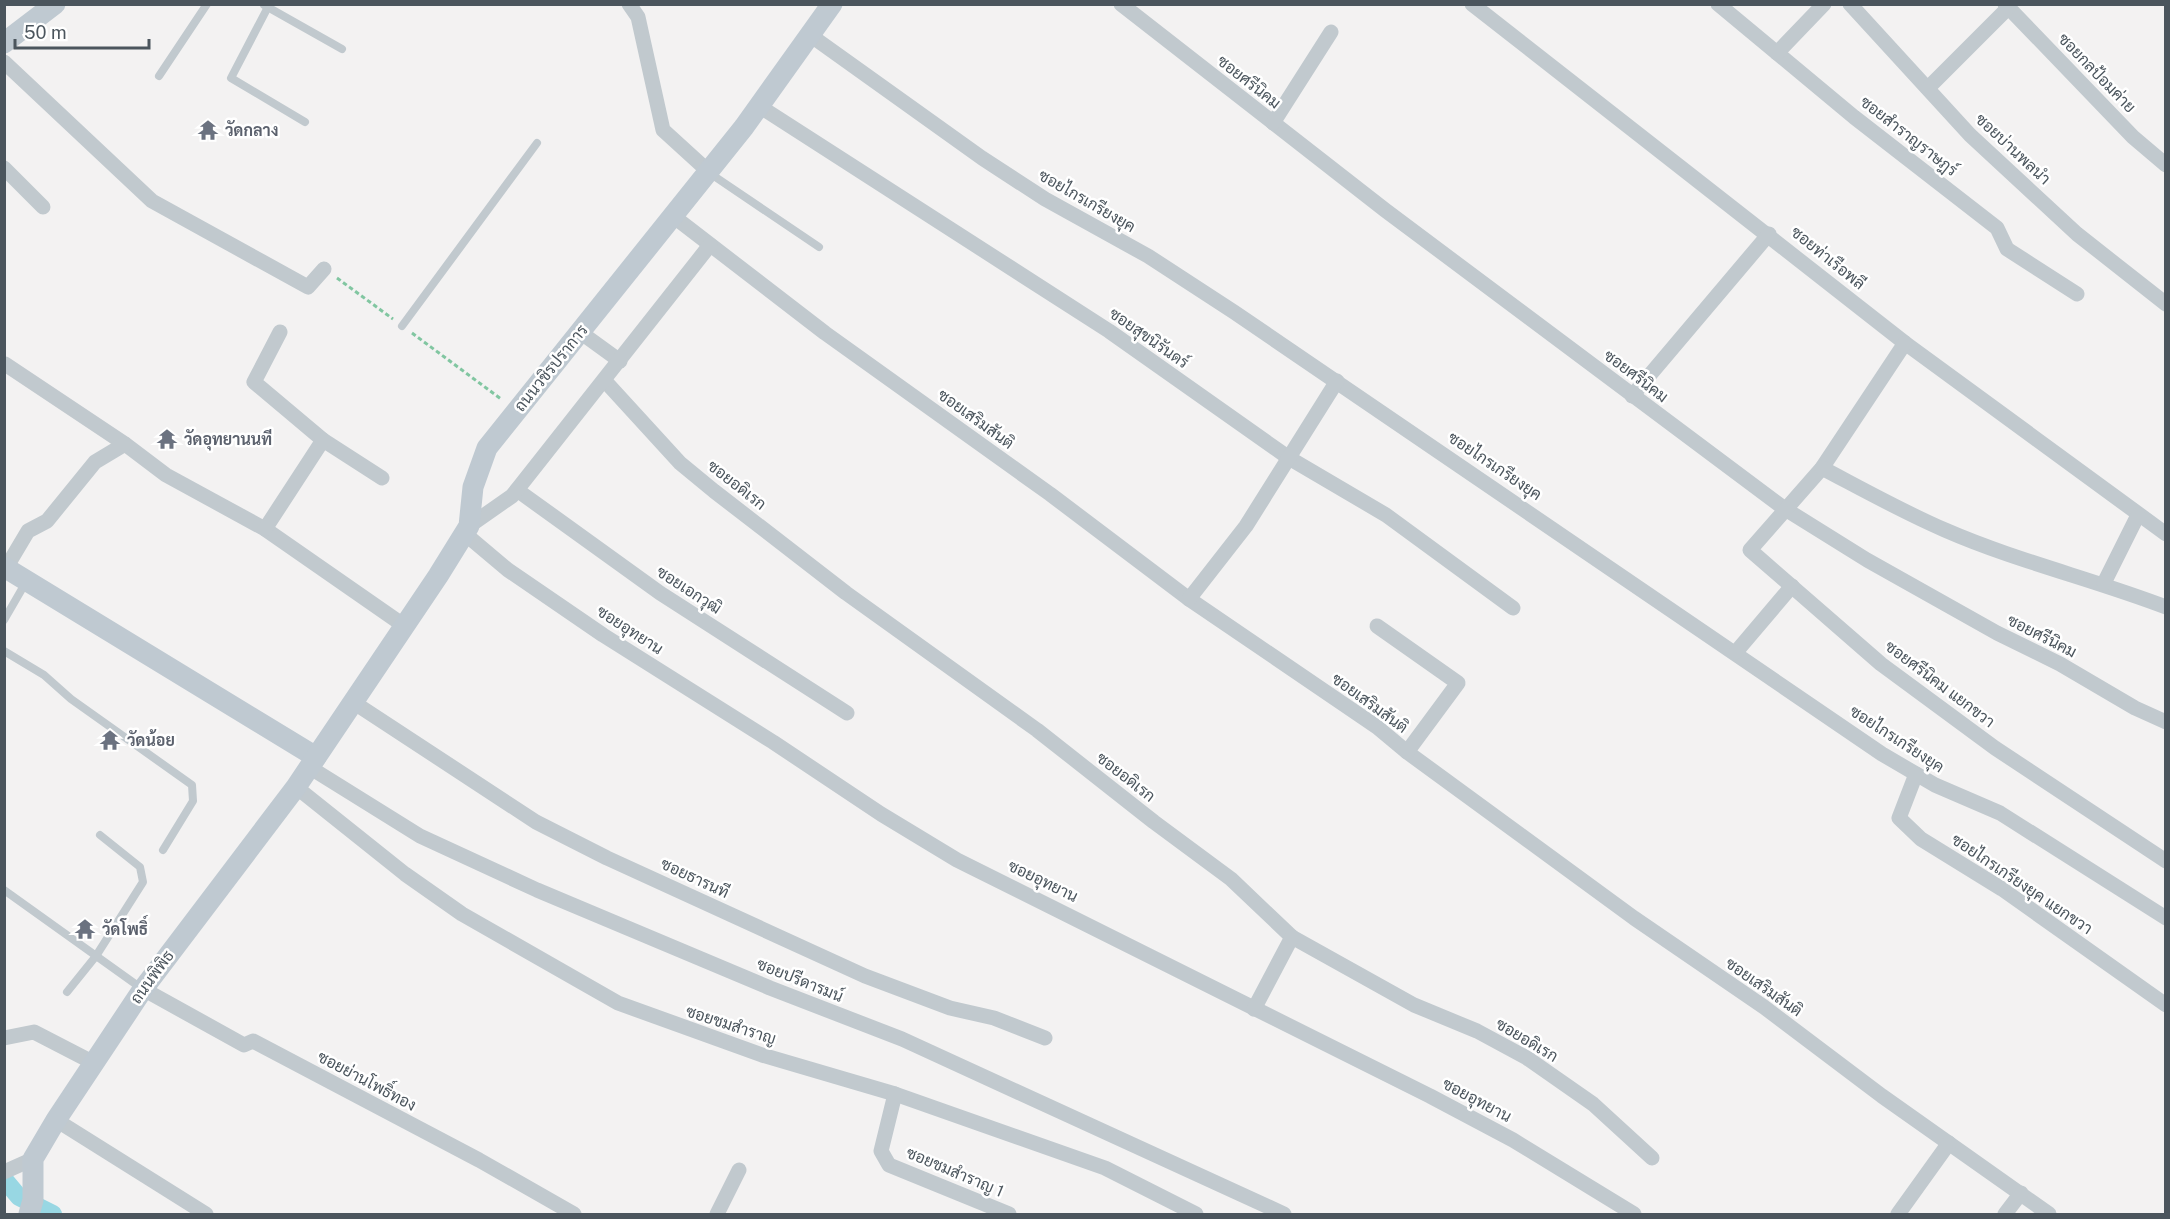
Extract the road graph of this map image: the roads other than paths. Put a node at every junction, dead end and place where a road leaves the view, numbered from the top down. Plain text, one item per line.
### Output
1 (55, 4) edge
2 (207, 4) edge
3 (629, 4) edge
4 (832, 4) edge
5 (1121, 4) edge
6 (1472, 4) edge
7 (1718, 4) edge
8 (1824, 4) edge
9 (1850, 4) edge
10 (265, 6) edge
11 (2006, 6) edge
12 (1331, 32) dead end
13 (810, 35) junction
14 (4, 44) edge
15 (342, 49) dead end
16 (1777, 53) junction
17 (4, 62) edge
18 (159, 76) dead end
19 (1928, 88) junction
20 (759, 106) junction
21 (305, 122) dead end
22 (1273, 123) junction
23 (537, 143) dead end
24 (2166, 165) edge
25 (4, 168) edge
26 (708, 171) junction
27 (43, 207) dead end
28 (673, 216) junction
29 (1769, 234) junction
30 (710, 245) junction
31 (819, 247) dead end
32 (324, 269) road end
33 (2077, 294) dead end
34 (2166, 304) edge
35 (402, 326) road end
36 (280, 332) dead end
37 (580, 332) junction
38 (1905, 343) junction
39 (620, 361) junction
40 (5, 364) edge
41 (605, 381) junction
42 (1337, 381) junction
43 (1632, 396) junction
44 (323, 440) junction
45 (125, 444) junction
46 (1289, 458) junction
47 (1822, 468) junction
48 (382, 478) dead end
49 (517, 490) junction
50 (1785, 509) junction
51 (2138, 515) junction
52 (265, 529) junction
53 (466, 530) junction
54 (2166, 534) edge
55 (5, 567) edge
56 (27, 580) junction
57 (2104, 583) junction
58 (1792, 586) junction
59 (1189, 599) junction
60 (2166, 607) edge
61 (1513, 608) dead end
62 (4, 620) edge
63 (1377, 626) dead end
64 (406, 627) junction
65 (4, 651) edge
66 (1736, 652) junction
67 (353, 702) junction
68 (847, 713) dead end
69 (2166, 722) edge
70 (1407, 752) junction
71 (313, 762) junction
72 (1916, 774) junction
73 (296, 787) junction
74 (100, 835) dead end
75 (163, 850) dead end
76 (2166, 861) edge
77 (4, 890) edge
78 (2166, 918) edge
79 (1292, 937) junction
80 (96, 956) junction
81 (143, 989) junction
82 (67, 992) dead end
83 (2166, 1005) edge
84 (1254, 1009) junction
85 (4, 1038) edge
86 (1045, 1038) dead end
87 (94, 1063) junction
88 (895, 1094) junction
89 (56, 1120) junction
90 (1949, 1143) junction
91 (1652, 1158) dead end
92 (33, 1159) junction
93 (739, 1170) dead end
94 (5, 1171) edge
95 (2020, 1193) junction
96 (31, 1207) edge
97 (206, 1215) edge
98 (574, 1215) edge
99 (717, 1215) edge
100 (1009, 1215) edge
101 (1196, 1215) edge
102 (1284, 1215) edge
103 (1634, 1215) edge
104 (1898, 1215) edge
105 (2005, 1215) edge
106 (2049, 1215) edge

1 - 14 street
2 - 18 lane
3 - 26 street
4 - 13 street, ถนนวชิรปราการ
5 - 22 street, ซอยศรีนิคม
6 - 29 street, ซอยท่าเรือพลี
7 - 16 street, ซอยสำราญราษฎร์
8 - 16 street
9 - 19 street, ซอยบ่านพลนำ
10 - 15 lane
10 - 21 lane
11 - 19 street
11 - 24 street, ซอยกลป้อมค่าย
12 - 22 street
13 - 20 street, ถนนวชิรปราการ
13 - 42 street, ซอยไกรเกรียงยุค
16 - 33 street, ซอยสำราญราษฎร์
17 - 32 street
19 - 34 street, ซอยบ่านพลนำ
20 - 26 street, ถนนวชิรปราการ
20 - 46 street, ซอยสุขนิรันดร์
22 - 43 street, ซอยศรีนิคม
23 - 35 lane
25 - 27 street
26 - 28 street, ถนนวชิรปราการ
26 - 31 lane
28 - 30 street, ซอยเสริมสันติ
28 - 37 street, ถนนวชิรปราการ
29 - 38 street, ซอยท่าเรือพลี
29 - 43 street
30 - 39 street
30 - 59 street, ซอยเสริมสันติ
36 - 44 street
37 - 39 street
37 - 53 street, ถนนวชิรปราการ
38 - 47 street
38 - 51 street, ซอยท่าเรือพลี
39 - 41 street
40 - 45 street
41 - 49 street
41 - 79 street, ซอยอดิเรก
42 - 46 street
42 - 66 street, ซอยไกรเกรียงยุค
43 - 50 street, ซอยศรีนิคม
44 - 48 street
44 - 52 street
45 - 52 street
45 - 55 street
46 - 59 street
46 - 61 street, ซอยสุขนิรันดร์
47 - 50 street
47 - 57 street
49 - 53 street
49 - 68 street, ซอยเอกวุฒิ
50 - 58 street, ซอยศรีนิคม แยกขวา
50 - 69 street, ซอยศรีนิคม
51 - 54 street, ซอยท่าเรือพลี
51 - 57 street
52 - 64 street
53 - 64 street, ถนนวชิรปราการ
53 - 84 street, ซอยอุทยาน
55 - 56 street
56 - 62 lane
56 - 71 street
57 - 60 street
58 - 66 street
58 - 76 street, ซอยศรีนิคม แยกขวา
59 - 70 street, ซอยเสริมสันติ
63 - 70 street
64 - 67 street, ถนนวชิรปราการ
65 - 75 lane
66 - 72 street, ซอยไกรเกรียงยุค
67 - 71 street, ถนนวชิรปราการ
67 - 86 street, ซอยธารนที
70 - 90 street, ซอยเสริมสันติ
71 - 73 street, ถนนพิพิธ
71 - 102 street, ซอยปรีดารมน์
72 - 78 street, ซอยไกรเกรียงยุค
72 - 83 street, ซอยไกรเกรียงยุค แยกขวา
73 - 81 street, ถนนพิพิธ
73 - 88 street, ซอยชมสำราญ
74 - 80 lane
77 - 80 lane
79 - 84 street
79 - 91 street, ซอยอดิเรก
80 - 81 lane
80 - 82 lane
81 - 87 street, ถนนพิพิธ
81 - 98 street, ซอยย่านโพธิ์ทอง
84 - 103 street, ซอยอุทยาน
85 - 87 street
87 - 89 street, ถนนพิพิธ
88 - 100 street, ซอยชมสำราญ 1
88 - 101 street, ซอยชมสำราญ
89 - 92 street, ถนนพิพิธ
89 - 97 street
90 - 95 street, ซอยเสริมสันติ
90 - 104 street
92 - 94 street
92 - 96 street
93 - 99 street
95 - 105 street
95 - 106 street, ซอยเสริมสันติ

